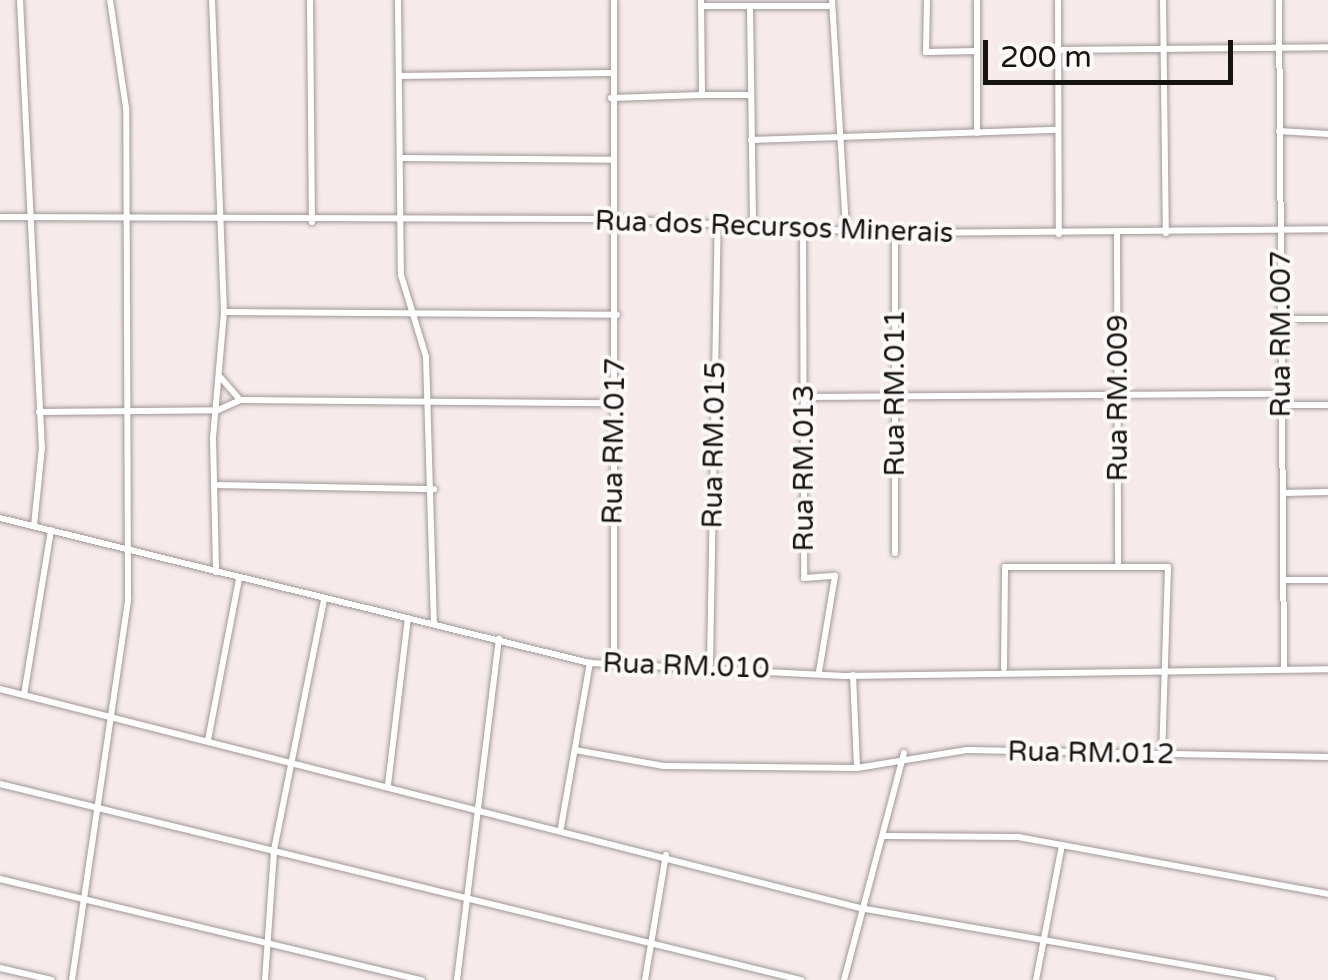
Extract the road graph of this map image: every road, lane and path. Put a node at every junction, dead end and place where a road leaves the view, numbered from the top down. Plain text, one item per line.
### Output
1 (20, 0) edge
2 (110, 0) edge
3 (212, 0) edge
4 (310, 0) edge
5 (398, 0) edge
6 (614, 0) edge
7 (927, 0) edge
8 (977, 0) edge
9 (1058, 0) edge
10 (1162, 0) edge
11 (1279, 0) edge
12 (701, 3) edge
13 (832, 3) edge
14 (750, 6) junction
15 (1276, 44) junction
16 (1162, 46) junction
17 (1328, 47) edge
18 (1058, 50) junction
19 (976, 52) junction
20 (610, 73) junction
21 (399, 76) junction
22 (702, 95) junction
23 (750, 95) junction
24 (611, 98) junction
25 (1058, 130) junction
26 (1279, 131) junction
27 (977, 133) junction
28 (1328, 134) edge
29 (839, 138) junction
30 (752, 140) junction
31 (401, 158) junction
32 (612, 160) junction
33 (0, 217) edge
34 (35, 217) junction
35 (124, 218) junction
36 (610, 219) junction
37 (219, 220) junction
38 (312, 222) junction
39 (400, 224) junction
40 (718, 226) junction
41 (753, 226) junction
42 (1280, 228) junction
43 (803, 229) junction
44 (1328, 229) edge
45 (846, 232) junction
46 (1166, 232) junction
47 (895, 234) junction
48 (1059, 234) junction
49 (1117, 234) junction
50 (224, 312) junction
51 (412, 313) junction
52 (617, 315) junction
53 (1283, 319) junction
54 (1328, 319) edge
55 (221, 378) junction
56 (1282, 394) junction
57 (894, 396) junction
58 (804, 397) junction
59 (1118, 397) junction
60 (422, 399) junction
61 (240, 400) junction
62 (612, 403) junction
63 (1281, 405) junction
64 (1328, 405) edge
65 (218, 410) junction
66 (39, 412) junction
67 (131, 412) junction
68 (220, 486) junction
69 (434, 488) junction
70 (1328, 492) edge
71 (1282, 493) junction
72 (0, 518) edge
73 (34, 526) junction
74 (51, 530) junction
75 (122, 546) junction
76 (895, 553) dead end
77 (1118, 562) junction
78 (216, 572) junction
79 (239, 579) junction
80 (1283, 580) junction
81 (1328, 580) edge
82 (324, 600) junction
83 (408, 618) junction
84 (434, 623) junction
85 (499, 639) junction
86 (590, 663) junction
87 (614, 663) junction
88 (710, 664) junction
89 (1004, 668) junction
90 (1284, 669) junction
91 (1328, 669) edge
92 (820, 672) junction
93 (1166, 672) junction
94 (853, 675) junction
95 (0, 690) edge
96 (24, 696) junction
97 (114, 718) junction
98 (208, 740) junction
99 (575, 750) junction
100 (904, 753) junction
101 (1162, 754) junction
102 (1328, 757) edge
103 (296, 762) junction
104 (856, 768) junction
105 (0, 784) edge
106 (388, 785) junction
107 (97, 806) junction
108 (482, 806) junction
109 (562, 827) junction
110 (884, 836) junction
111 (1062, 845) junction
112 (274, 850) junction
113 (666, 855) junction
114 (0, 879) edge
115 (1328, 894) edge
116 (465, 898) junction
117 (85, 899) junction
118 (860, 908) junction
119 (272, 942) junction
120 (650, 942) junction
121 (1043, 942) junction
122 (0, 968) edge
123 (1219, 975) edge
124 (52, 980) edge
125 (72, 980) edge
126 (265, 980) edge
127 (422, 980) edge
128 (457, 980) edge
129 (645, 980) edge
130 (801, 980) edge
131 (844, 980) edge
132 (1036, 980) edge
133 (1272, 980) edge

1 - 34 street
2 - 35 street
3 - 37 street
4 - 38 street
5 - 21 street
6 - 20 street, Rua RM.017
7 - 19 street
8 - 19 street
9 - 18 street
10 - 16 street
11 - 15 street, Rua RM.007
12 - 14 street
12 - 22 street
13 - 14 street
13 - 29 street
14 - 23 street
15 - 16 street
15 - 17 street
15 - 26 street, Rua RM.007
16 - 18 street
16 - 46 street
18 - 25 street
19 - 27 street
20 - 21 street
20 - 24 street, Rua RM.017
21 - 31 street
22 - 23 street
22 - 24 street
23 - 30 street
24 - 32 street, Rua RM.017
25 - 27 street
25 - 48 street
26 - 28 street
26 - 42 street, Rua RM.007
27 - 29 street
29 - 30 street
29 - 45 street
30 - 41 street
31 - 32 street
31 - 39 street
32 - 36 street, Rua RM.017
33 - 34 street, Rua dos Recursos Minerais
34 - 35 street, Rua dos Recursos Minerais
34 - 66 street
35 - 37 street, Rua dos Recursos Minerais
35 - 67 street
36 - 39 street, Rua dos Recursos Minerais
36 - 40 street, Rua dos Recursos Minerais
36 - 52 street, Rua RM.017
37 - 38 street, Rua dos Recursos Minerais
37 - 50 street
38 - 39 street, Rua dos Recursos Minerais
39 - 51 street
40 - 41 street, Rua dos Recursos Minerais
40 - 88 street, Rua RM.015
41 - 43 street, Rua dos Recursos Minerais
42 - 44 street, Rua dos Recursos Minerais
42 - 46 street, Rua dos Recursos Minerais
42 - 53 street, Rua RM.007
43 - 45 street, Rua dos Recursos Minerais
43 - 58 street, Rua RM.013
45 - 47 street, Rua dos Recursos Minerais
46 - 49 street, Rua dos Recursos Minerais
47 - 48 street, Rua dos Recursos Minerais
47 - 57 street, Rua RM.011
48 - 49 street, Rua dos Recursos Minerais
49 - 59 street, Rua RM.009
50 - 51 street
50 - 55 street
51 - 52 street
51 - 60 street
52 - 62 street, Rua RM.017
53 - 54 street
53 - 56 street, Rua RM.007
55 - 61 street
55 - 65 street
56 - 59 street
56 - 63 street, Rua RM.007
57 - 58 street
57 - 59 street
57 - 76 street, Rua RM.011
58 - 92 street, Rua RM.013
59 - 77 street, Rua RM.009
60 - 61 street
60 - 62 street
60 - 69 street
61 - 65 street
62 - 87 street, Rua RM.017
63 - 64 street
63 - 71 street, Rua RM.007
65 - 67 street
65 - 68 street
66 - 67 street
66 - 73 street
67 - 75 street
68 - 69 street
68 - 78 street
69 - 84 street
70 - 71 street
71 - 80 street, Rua RM.007
72 - 73 street, Rua RM.010
73 - 74 street, Rua RM.010
74 - 75 street, Rua RM.010
74 - 96 street
75 - 78 street, Rua RM.010
75 - 97 street
77 - 89 street
77 - 93 street
78 - 79 street, Rua RM.010
79 - 82 street, Rua RM.010
79 - 98 street
80 - 81 street
80 - 90 street, Rua RM.007
82 - 83 street, Rua RM.010
82 - 103 street
83 - 84 street, Rua RM.010
83 - 106 street
84 - 85 street, Rua RM.010
85 - 86 street, Rua RM.010
85 - 108 street
86 - 87 street, Rua RM.010
86 - 99 street
87 - 88 street, Rua RM.010
88 - 92 street, Rua RM.010
89 - 93 street, Rua RM.010
89 - 94 street, Rua RM.010
90 - 91 street, Rua RM.010
90 - 93 street, Rua RM.010
92 - 94 street, Rua RM.010
93 - 101 street
94 - 104 street
95 - 96 street
96 - 97 street
97 - 98 street
97 - 107 street
98 - 103 street
99 - 104 street, Rua RM.012
99 - 109 street
100 - 101 street, Rua RM.012
100 - 104 street, Rua RM.012
100 - 110 street
101 - 102 street, Rua RM.012
103 - 106 street
103 - 112 street
105 - 107 street
106 - 108 street
107 - 112 street
107 - 117 street
108 - 109 street
108 - 116 street
109 - 113 street
110 - 111 street
110 - 118 street
111 - 115 street
111 - 121 street
112 - 116 street
112 - 119 street
113 - 118 street
113 - 120 street
114 - 117 street
116 - 120 street
116 - 128 street
117 - 119 street
117 - 125 street
118 - 121 street
118 - 131 street
119 - 126 street
119 - 127 street
120 - 129 street
120 - 130 street
121 - 123 street
121 - 132 street
122 - 124 street
123 - 133 street

